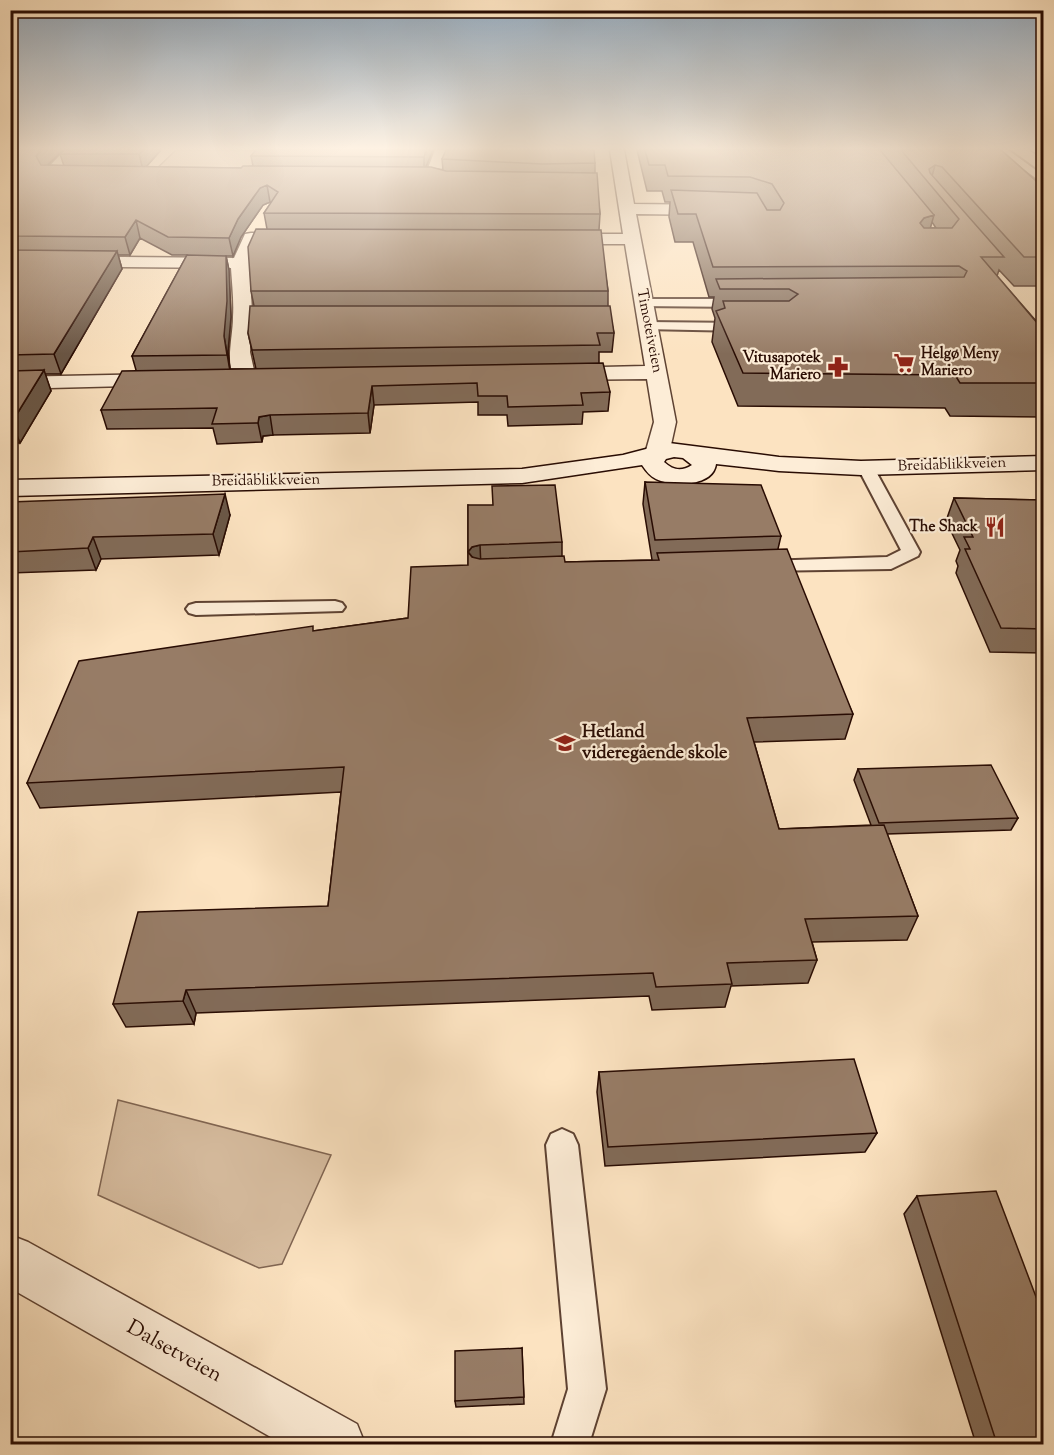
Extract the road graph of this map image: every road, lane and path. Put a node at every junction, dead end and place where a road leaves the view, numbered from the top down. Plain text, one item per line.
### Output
1 (629, 218) edge
2 (264, 219) edge
3 (251, 238) junction
4 (536, 239) edge
5 (632, 239) junction
6 (313, 240) edge
7 (10, 261) edge
8 (240, 263) junction
9 (643, 303) junction
10 (754, 303) edge
11 (243, 317) junction
12 (317, 317) edge
13 (648, 326) junction
14 (761, 326) edge
15 (657, 372) junction
16 (544, 374) edge
17 (222, 379) edge
18 (176, 380) edge
19 (10, 383) edge
20 (665, 422) junction
21 (697, 460) junction
22 (660, 461) junction
23 (1044, 463) edge
24 (864, 468) junction
25 (10, 488) edge
26 (744, 568) edge
27 (335, 607) dead end
28 (196, 609) dead end
29 (562, 1145) dead end
30 (10, 1260) edge
31 (337, 1444) edge
32 (570, 1444) edge

1 - 5 street, Timoteiveien
2 - 3 street
3 - 6 street
3 - 8 street
4 - 5 street
5 - 9 street, Timoteiveien
7 - 8 street
8 - 11 street
9 - 10 lane
9 - 13 street, Timoteiveien
11 - 12 street
11 - 17 street
13 - 14 lane
13 - 15 street, Timoteiveien
15 - 16 street
15 - 20 street, Timoteiveien
18 - 19 street
20 - 21 street
20 - 22 street, Timoteiveien
21 - 22 street, Breidablikkveien
21 - 24 street, Breidablikkveien
22 - 25 street, Breidablikkveien
23 - 24 street, Breidablikkveien
24 - 26 lane
27 - 28 lane
29 - 32 lane
30 - 31 street, Dalsetveien

